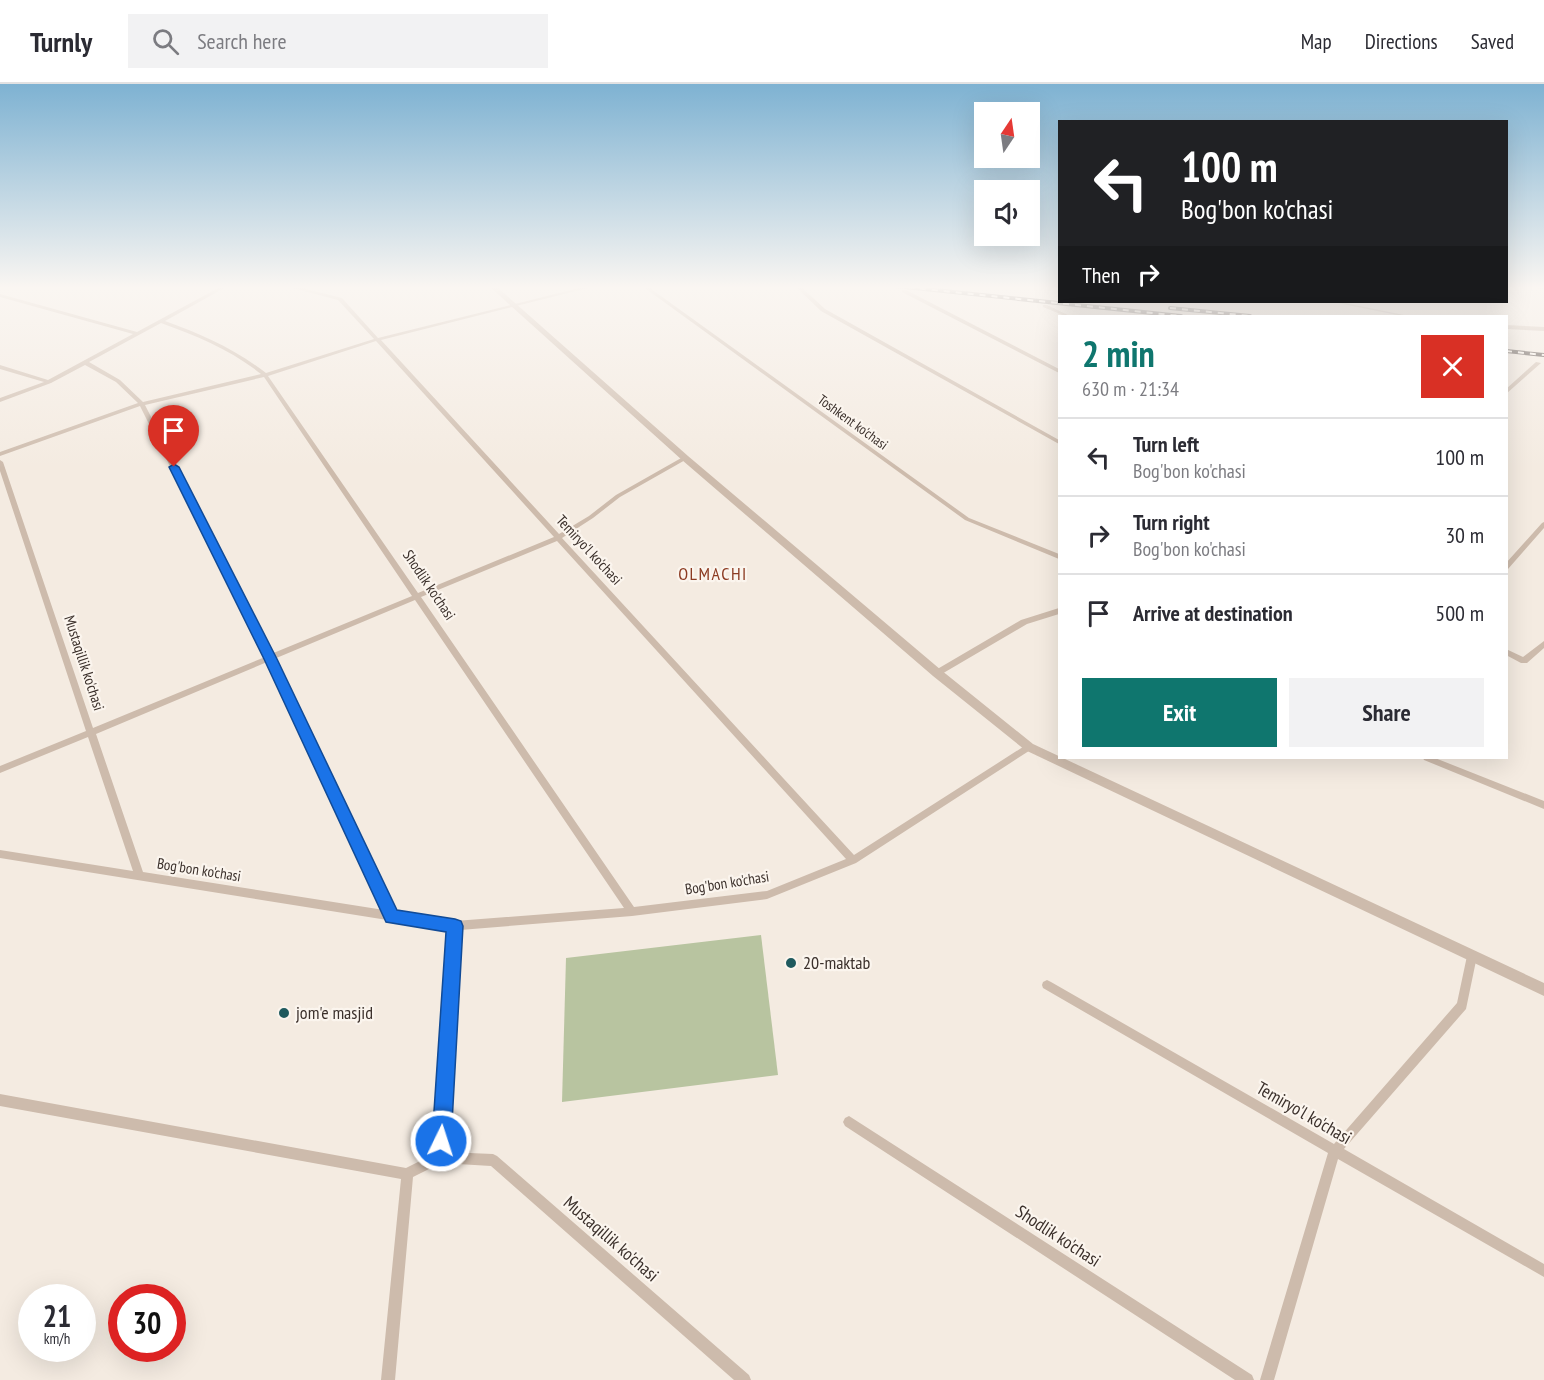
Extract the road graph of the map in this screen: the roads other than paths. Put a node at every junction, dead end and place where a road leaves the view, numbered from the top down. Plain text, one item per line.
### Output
1 (115, 346) edge
2 (224, 346) edge
3 (355, 346) edge
4 (381, 346) edge
5 (560, 346) edge
6 (728, 346) edge
7 (890, 346) edge
8 (1011, 346) edge
9 (86, 363) junction
10 (1538, 363) dead end
11 (0, 367) edge
12 (1058, 370) edge
13 (265, 375) junction
14 (49, 382) junction
15 (1508, 390) edge
16 (0, 400) edge
17 (142, 404) junction
18 (1058, 441) edge
19 (0, 454) edge
20 (685, 458) junction
21 (0, 462) edge
22 (1544, 524) edge
23 (557, 538) junction
24 (1058, 557) edge
25 (1508, 565) edge
26 (417, 597) junction
27 (1058, 611) edge
28 (1544, 644) edge
29 (1508, 653) edge
30 (270, 659) junction
31 (937, 673) junction
32 (90, 733) junction
33 (1029, 747) junction
34 (1430, 759) edge
35 (0, 770) edge
36 (1544, 805) edge
37 (0, 854) edge
38 (853, 860) junction
39 (139, 875) junction
40 (632, 912) junction
41 (392, 916) junction
42 (455, 926) junction
43 (1472, 957) junction
44 (1047, 985) dead end
45 (1544, 990) edge
46 (0, 1100) edge
47 (849, 1122) dead end
48 (1334, 1152) junction
49 (440, 1157) junction
50 (407, 1174) junction
51 (1544, 1271) edge
52 (388, 1380) edge
53 (744, 1380) edge
54 (1247, 1380) edge
55 (1266, 1380) edge

1 - 9 street
2 - 13 street, Shodlik ko'chasi
3 - 13 street
4 - 23 street, Temiryo'l ko'chasi
5 - 20 street
6 - 24 street, Toshkent ko'chasi
7 - 18 street
8 - 12 street
9 - 14 street
9 - 17 street
10 - 15 street
11 - 14 street
13 - 17 street
13 - 26 street, Shodlik ko'chasi
14 - 16 street
17 - 19 street
17 - 30 street
20 - 23 street
20 - 31 street
21 - 32 street, Mustaqillik ko'chasi
22 - 25 street
23 - 26 street
23 - 38 street, Temiryo'l ko'chasi
26 - 30 street
26 - 40 street, Shodlik ko'chasi
27 - 31 street
28 - 29 street
30 - 32 street
30 - 41 street
31 - 33 street
32 - 35 street
32 - 39 street, Mustaqillik ko'chasi
33 - 38 street, Bog'bon ko'chasi
33 - 43 street
34 - 36 street
37 - 39 street, Bog'bon ko'chasi
38 - 40 street, Bog'bon ko'chasi
39 - 41 street, Bog'bon ko'chasi
40 - 42 street, Bog'bon ko'chasi
41 - 42 street, Bog'bon ko'chasi
42 - 49 street
43 - 45 street
43 - 48 street
44 - 48 street, Temiryo'l ko'chasi
46 - 50 street
47 - 54 street, Shodlik ko'chasi
48 - 51 street, Temiryo'l ko'chasi
48 - 55 street
49 - 50 street
49 - 53 street, Mustaqillik ko'chasi
50 - 52 street

